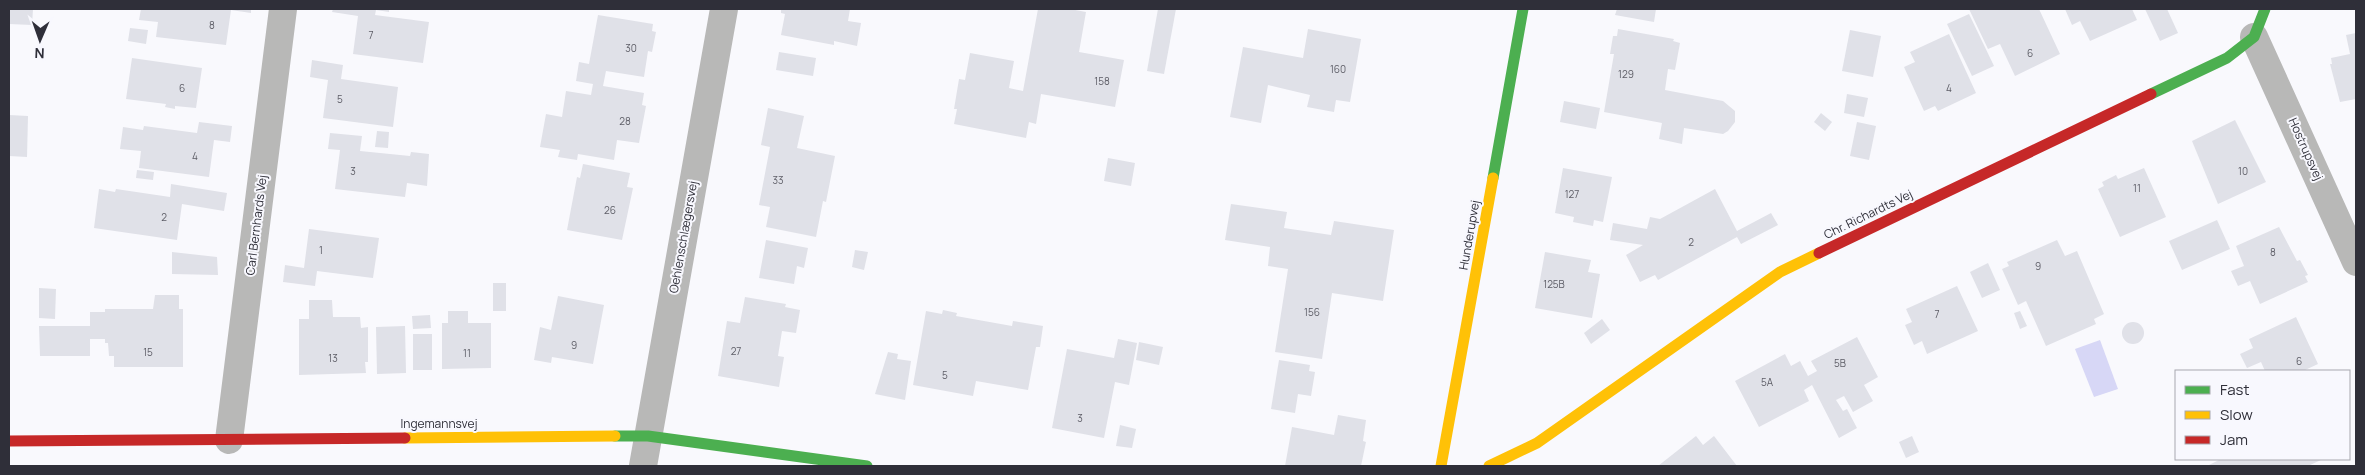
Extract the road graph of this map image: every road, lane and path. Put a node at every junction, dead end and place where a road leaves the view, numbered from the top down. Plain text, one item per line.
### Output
1 (283, 9) edge
2 (724, 9) edge
3 (1523, 9) edge
4 (2265, 9) edge
5 (2254, 37) junction
6 (2356, 262) edge
7 (648, 436) junction
8 (9, 440) edge
9 (229, 440) junction
10 (643, 466) edge
11 (867, 466) edge
12 (1441, 466) edge
13 (1489, 466) edge

1 - 9 street, Carl Bernhards Vej
2 - 7 street, Oehlenschlægersvej
3 - 12 street, Hunderupvej
4 - 5 street
5 - 6 street, Hostrupsvej
5 - 13 street, Chr. Richardts Vej
7 - 9 street, Ingemannsvej
7 - 10 street, Oehlenschlægersvej
7 - 11 street, Ingemannsvej
8 - 9 street, Ingemannsvej

